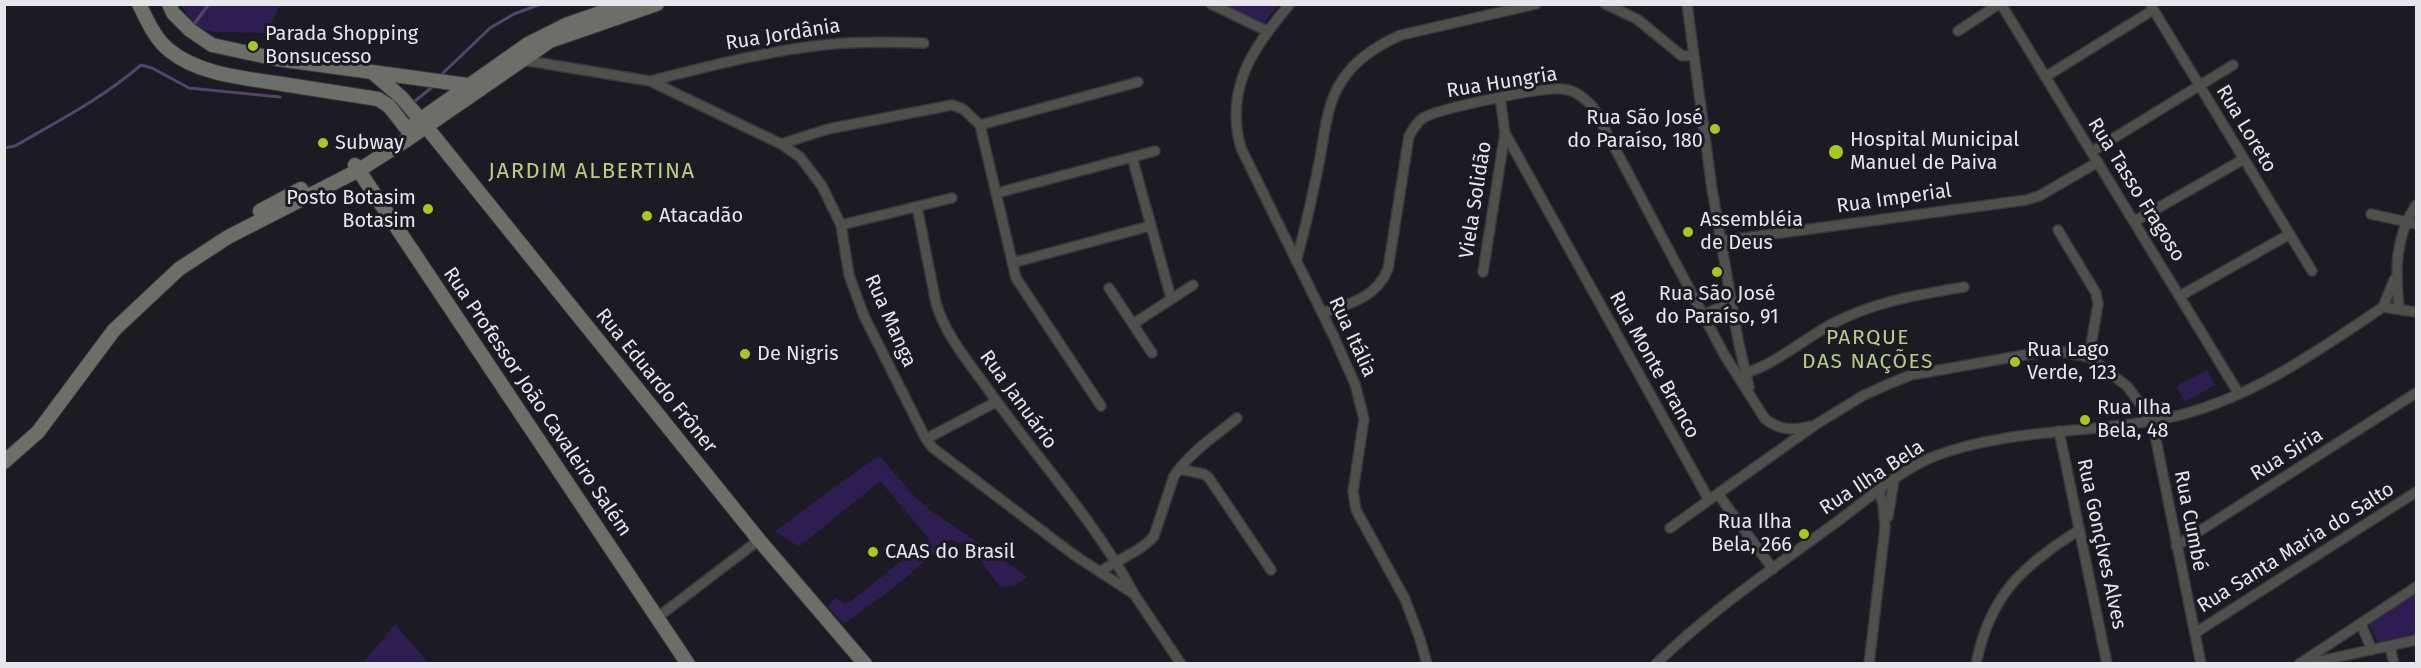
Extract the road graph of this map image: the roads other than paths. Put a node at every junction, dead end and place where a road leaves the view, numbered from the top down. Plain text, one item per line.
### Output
1 (139, 4) edge
2 (169, 4) edge
3 (626, 4) edge
4 (657, 4) edge
5 (1211, 4) edge
6 (1290, 4) edge
7 (1536, 4) edge
8 (1605, 4) edge
9 (1687, 4) edge
10 (2000, 4) edge
11 (2151, 7) edge
12 (1267, 31) junction
13 (1958, 31) dead end
14 (924, 43) dead end
15 (1694, 55) junction
16 (507, 58) junction
17 (522, 60) junction
18 (2233, 65) dead end
19 (374, 73) junction
20 (2045, 77) junction
21 (650, 81) junction
22 (1138, 82) dead end
23 (467, 85) junction
24 (2200, 86) junction
25 (1500, 97) junction
26 (423, 123) junction
27 (980, 125) junction
28 (408, 129) junction
29 (1505, 133) junction
30 (781, 144) junction
31 (1155, 151) dead end
32 (2091, 152) junction
33 (1132, 157) junction
34 (2244, 159) junction
35 (2098, 162) junction
36 (356, 167) junction
37 (997, 193) junction
38 (952, 198) dead end
39 (2416, 205) edge
40 (917, 207) junction
41 (2371, 214) dead end
42 (2135, 221) junction
43 (2405, 221) junction
44 (2416, 224) edge
45 (841, 225) junction
46 (1150, 226) junction
47 (2058, 230) dead end
48 (2290, 234) junction
49 (1721, 241) junction
50 (1296, 261) junction
51 (1012, 263) junction
52 (2312, 271) dead end
53 (1483, 272) dead end
54 (2395, 277) junction
55 (1193, 285) dead end
56 (1964, 287) dead end
57 (1109, 288) dead end
58 (2180, 296) junction
59 (1171, 298) junction
60 (1731, 303) junction
61 (2383, 307) junction
62 (2398, 308) junction
63 (2416, 312) edge
64 (1322, 313) junction
65 (1702, 315) junction
66 (1133, 324) junction
67 (1152, 353) dead end
68 (2089, 357) junction
69 (1745, 373) junction
70 (2416, 393) edge
71 (2239, 394) junction
72 (1753, 398) junction
73 (996, 402) junction
74 (1101, 406) dead end
75 (1237, 418) dead end
76 (2152, 420) junction
77 (1815, 425) junction
78 (2059, 431) junction
79 (926, 439) junction
80 (4, 454) edge
81 (4, 462) edge
82 (1179, 469) junction
83 (1894, 480) junction
84 (1879, 491) junction
85 (2416, 492) edge
86 (1718, 494) junction
87 (1709, 500) junction
88 (1670, 528) dead end
89 (1886, 528) junction
90 (2079, 530) junction
91 (759, 540) junction
92 (2176, 546) junction
93 (1116, 560) junction
94 (1773, 569) junction
95 (1272, 570) dead end
96 (1100, 572) junction
97 (2416, 587) edge
98 (1134, 594) junction
99 (658, 617) junction
100 (2361, 624) junction
101 (2195, 633) junction
102 (2416, 640) edge
103 (2390, 647) junction
104 (2372, 650) junction
105 (688, 663) edge
106 (865, 663) edge
107 (1181, 663) edge
108 (1426, 663) edge
109 (1656, 663) edge
110 (1869, 663) edge
111 (1976, 663) edge
112 (2107, 663) edge
113 (2201, 663) edge
114 (2299, 663) edge
115 (2306, 663) edge
116 (2394, 663) edge

1 - 28 main road
2 - 19 main road
3 - 16 main road
4 - 17 main road
5 - 12 street
6 - 12 street, Rua Itália
7 - 50 street
8 - 15 street
9 - 15 street
10 - 13 street
10 - 20 street, Rua Tasso Fragoso
11 - 20 street
11 - 24 street, Rua Loreto
12 - 50 street, Rua Itália
14 - 21 street, Rua Jordânia
15 - 49 street
16 - 17 street, Rua Manga
16 - 23 main road
17 - 21 street, Rua Manga
17 - 26 main road
18 - 24 street
19 - 23 main road
19 - 26 main road, Rua Eduardo Frôner
20 - 32 street, Rua Tasso Fragoso
21 - 30 street, Rua Manga
22 - 27 street
23 - 26 main road
24 - 32 street
24 - 34 street, Rua Loreto
25 - 29 street, Viela Solidão
25 - 64 street, Rua Hungria
25 - 65 street, Rua Hungria
26 - 28 main road
26 - 36 main road
26 - 91 main road, Rua Eduardo Frôner
27 - 30 street
27 - 37 street
28 - 36 main road
29 - 53 street, Viela Solidão
29 - 87 street, Rua Monte Branco
30 - 45 street, Rua Manga
31 - 33 street
32 - 35 street, Rua Tasso Fragoso
33 - 37 street
33 - 46 street
34 - 42 street
34 - 48 street, Rua Loreto
35 - 42 street, Rua Tasso Fragoso
35 - 49 street, Rua Imperial
36 - 80 main road
36 - 81 main road
36 - 99 main road, Rua Professor João Cavaleiro Salém
37 - 51 street
38 - 40 street
39 - 43 street
40 - 45 street
40 - 73 street, Rua Januário
41 - 43 street
42 - 58 street, Rua Tasso Fragoso
43 - 44 street
43 - 54 street
45 - 79 street, Rua Manga
46 - 51 street
46 - 59 street
47 - 68 street
48 - 52 street, Rua Loreto
48 - 58 street
49 - 60 street
50 - 64 street, Rua Itália
51 - 74 street
54 - 61 street
54 - 62 street
55 - 59 street
56 - 69 street
57 - 66 street
58 - 71 street, Rua Tasso Fragoso
59 - 66 street
60 - 65 street
60 - 69 street
61 - 62 street
61 - 71 street, Rua Ilha Bela
62 - 63 street
64 - 108 street, Rua Itália
65 - 72 street, Rua Hungria
66 - 67 street
68 - 76 street
68 - 77 street
69 - 72 street
70 - 92 street, Rua Siria
71 - 76 street, Rua Ilha Bela
72 - 77 street, Rua Hungria
73 - 79 street
73 - 93 street, Rua Januário
75 - 82 street
76 - 78 street, Rua Ilha Bela
76 - 92 street, Rua Cumbé
77 - 86 street
78 - 83 street, Rua Ilha Bela
78 - 90 street, Rua Gonçlves Alves
79 - 96 street, Rua Manga
82 - 93 street
82 - 95 street
83 - 84 street, Rua Ilha Bela
83 - 89 street
84 - 89 street
84 - 94 street, Rua Ilha Bela
85 - 101 street, Rua Santa Maria do Salto
86 - 87 street
86 - 94 street
87 - 88 street
89 - 110 street
90 - 111 street
90 - 112 street, Rua Gonçlves Alves
91 - 99 street
91 - 106 main road, Rua Eduardo Frôner
92 - 101 street, Rua Cumbé
93 - 96 street
93 - 98 street, Rua Januário
94 - 109 street, Rua Ilha Bela
96 - 98 street, Rua Manga
97 - 100 street
98 - 107 street, Rua Manga
99 - 105 main road, Rua Professor João Cavaleiro Salém
100 - 104 street
100 - 114 street
101 - 113 street, Rua Cumbé
102 - 103 street
103 - 104 street
103 - 116 street
104 - 115 street

